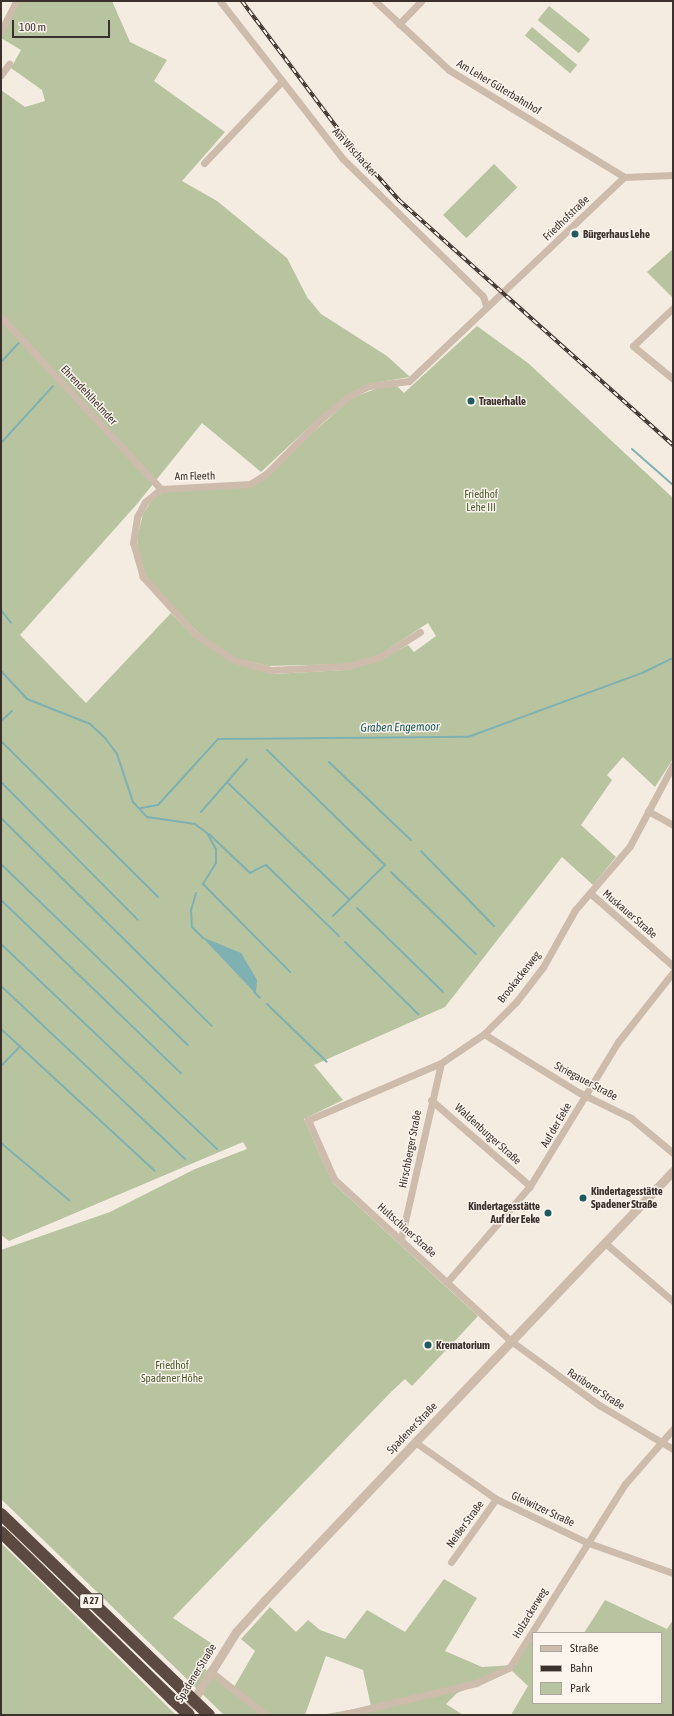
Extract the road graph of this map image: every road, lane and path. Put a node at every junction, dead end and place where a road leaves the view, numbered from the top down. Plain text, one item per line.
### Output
1 (16, 1) edge
2 (220, 1) edge
3 (375, 1) edge
4 (420, 1) edge
5 (400, 24) junction
6 (1, 31) edge
7 (8, 64) dead end
8 (1, 75) edge
9 (282, 81) junction
10 (204, 163) dead end
11 (673, 175) edge
12 (624, 177) junction
13 (486, 306) junction
14 (673, 308) edge
15 (1, 317) edge
16 (673, 379) edge
17 (161, 489) junction
18 (420, 632) dead end
19 (673, 766) edge
20 (648, 811) junction
21 (673, 825) edge
22 (590, 893) junction
23 (673, 966) edge
24 (673, 972) edge
25 (484, 1034) junction
26 (441, 1063) junction
27 (586, 1094) junction
28 (431, 1100) junction
29 (308, 1120) joint
30 (673, 1153) edge
31 (673, 1171) edge
32 (530, 1186) junction
33 (401, 1239) junction
34 (604, 1243) junction
35 (448, 1281) junction
36 (673, 1301) edge
37 (511, 1341) junction
38 (673, 1429) edge
39 (415, 1442) junction
40 (660, 1444) junction
41 (673, 1449) edge
42 (496, 1499) junction
43 (1, 1514) edge
44 (1, 1532) edge
45 (586, 1542) junction
46 (451, 1562) dead end
47 (673, 1573) edge
48 (210, 1671) junction
49 (184, 1715) edge
50 (189, 1715) edge
51 (209, 1715) edge
52 (266, 1715) edge
53 (341, 1715) edge

1 - 6 street
2 - 9 street, Am Wischacker
3 - 5 street, Am Leher Güterbahnhof
4 - 5 street
5 - 12 street, Am Leher Güterbahnhof
7 - 8 street
9 - 10 street
9 - 13 street, Am Wischacker
11 - 12 street
12 - 13 street, Friedhofstraße
13 - 17 street, Am Fleeth
14 - 16 street
15 - 17 street, Ehrendehlhelmder
17 - 18 street, Am Fleeth
19 - 20 street, Brookackerweg
20 - 21 street
20 - 22 street, Brookackerweg
22 - 23 street, Muskauer Straße
22 - 25 street, Brookackerweg
24 - 27 street, Auf der Eeke
25 - 26 street, Brookackerweg
25 - 27 street, Striegauer Straße
26 - 28 street, Hirschberger Straße
26 - 29 street, Brookackerweg
27 - 30 street, Striegauer Straße
27 - 32 street, Auf der Eeke
28 - 32 street, Waldenburger Straße
28 - 33 street, Hirschberger Straße
29 - 33 street, Hultschiner Straße
31 - 34 street, Spadener Straße
32 - 35 street, Auf der Eeke
33 - 35 street, Hultschiner Straße
34 - 36 street
34 - 37 street, Spadener Straße
35 - 37 street, Hultschiner Straße
37 - 39 street, Spadener Straße
37 - 40 street, Ratiborer Straße
38 - 40 street, Holzackerweg
39 - 42 street, Gleiwitzer Straße
39 - 48 street, Spadener Straße
40 - 41 street, Ratiborer Straße
40 - 45 street, Holzackerweg
42 - 45 street, Gleiwitzer Straße
42 - 46 street, Neißer Straße
43 - 51 highway, A 27, bridge
44 - 50 highway, A 27, bridge
45 - 47 street, Gleiwitzer Straße
45 - 53 street, Holzackerweg
48 - 49 street, Spadener Straße
48 - 52 street

